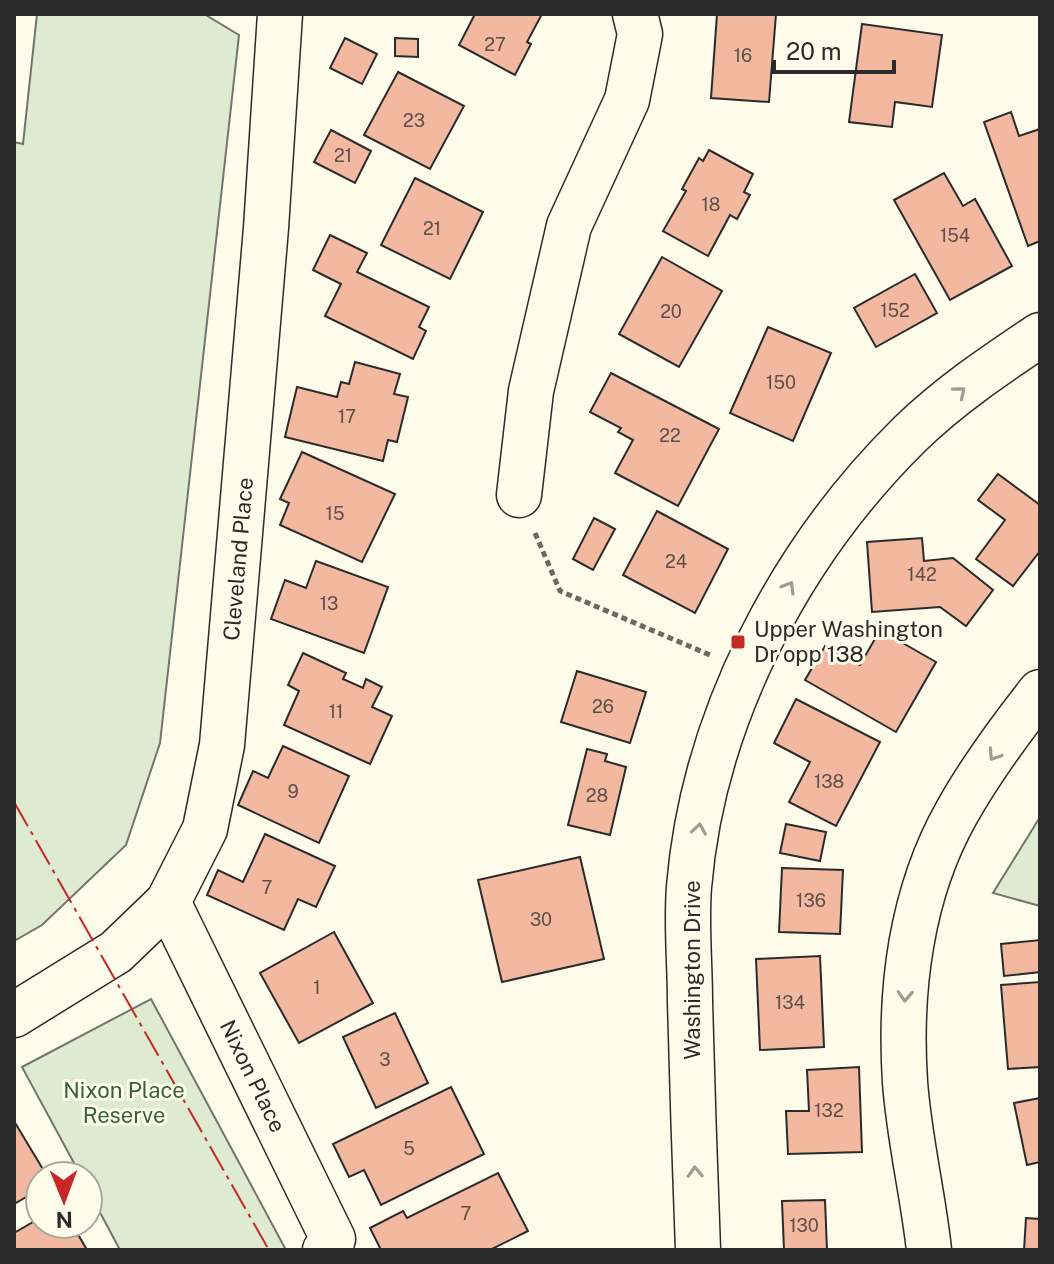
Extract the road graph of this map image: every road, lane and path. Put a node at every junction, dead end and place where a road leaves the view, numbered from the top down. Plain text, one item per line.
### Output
1 (280, 14) edge
2 (635, 14) edge
3 (1040, 335) edge
4 (519, 495) joint
5 (746, 670) junction
6 (1040, 692) edge
7 (168, 902) junction
8 (14, 1015) edge
9 (325, 1250) edge
10 (698, 1250) edge
11 (929, 1250) edge

1 - 7 street, Cleveland Place
2 - 4 street
5 -> 3 street, Washington Drive
4 - 5 path
10 -> 5 street, Washington Drive
6 -> 11 street
7 - 8 street, Cleveland Place
7 - 9 street, Nixon Place

